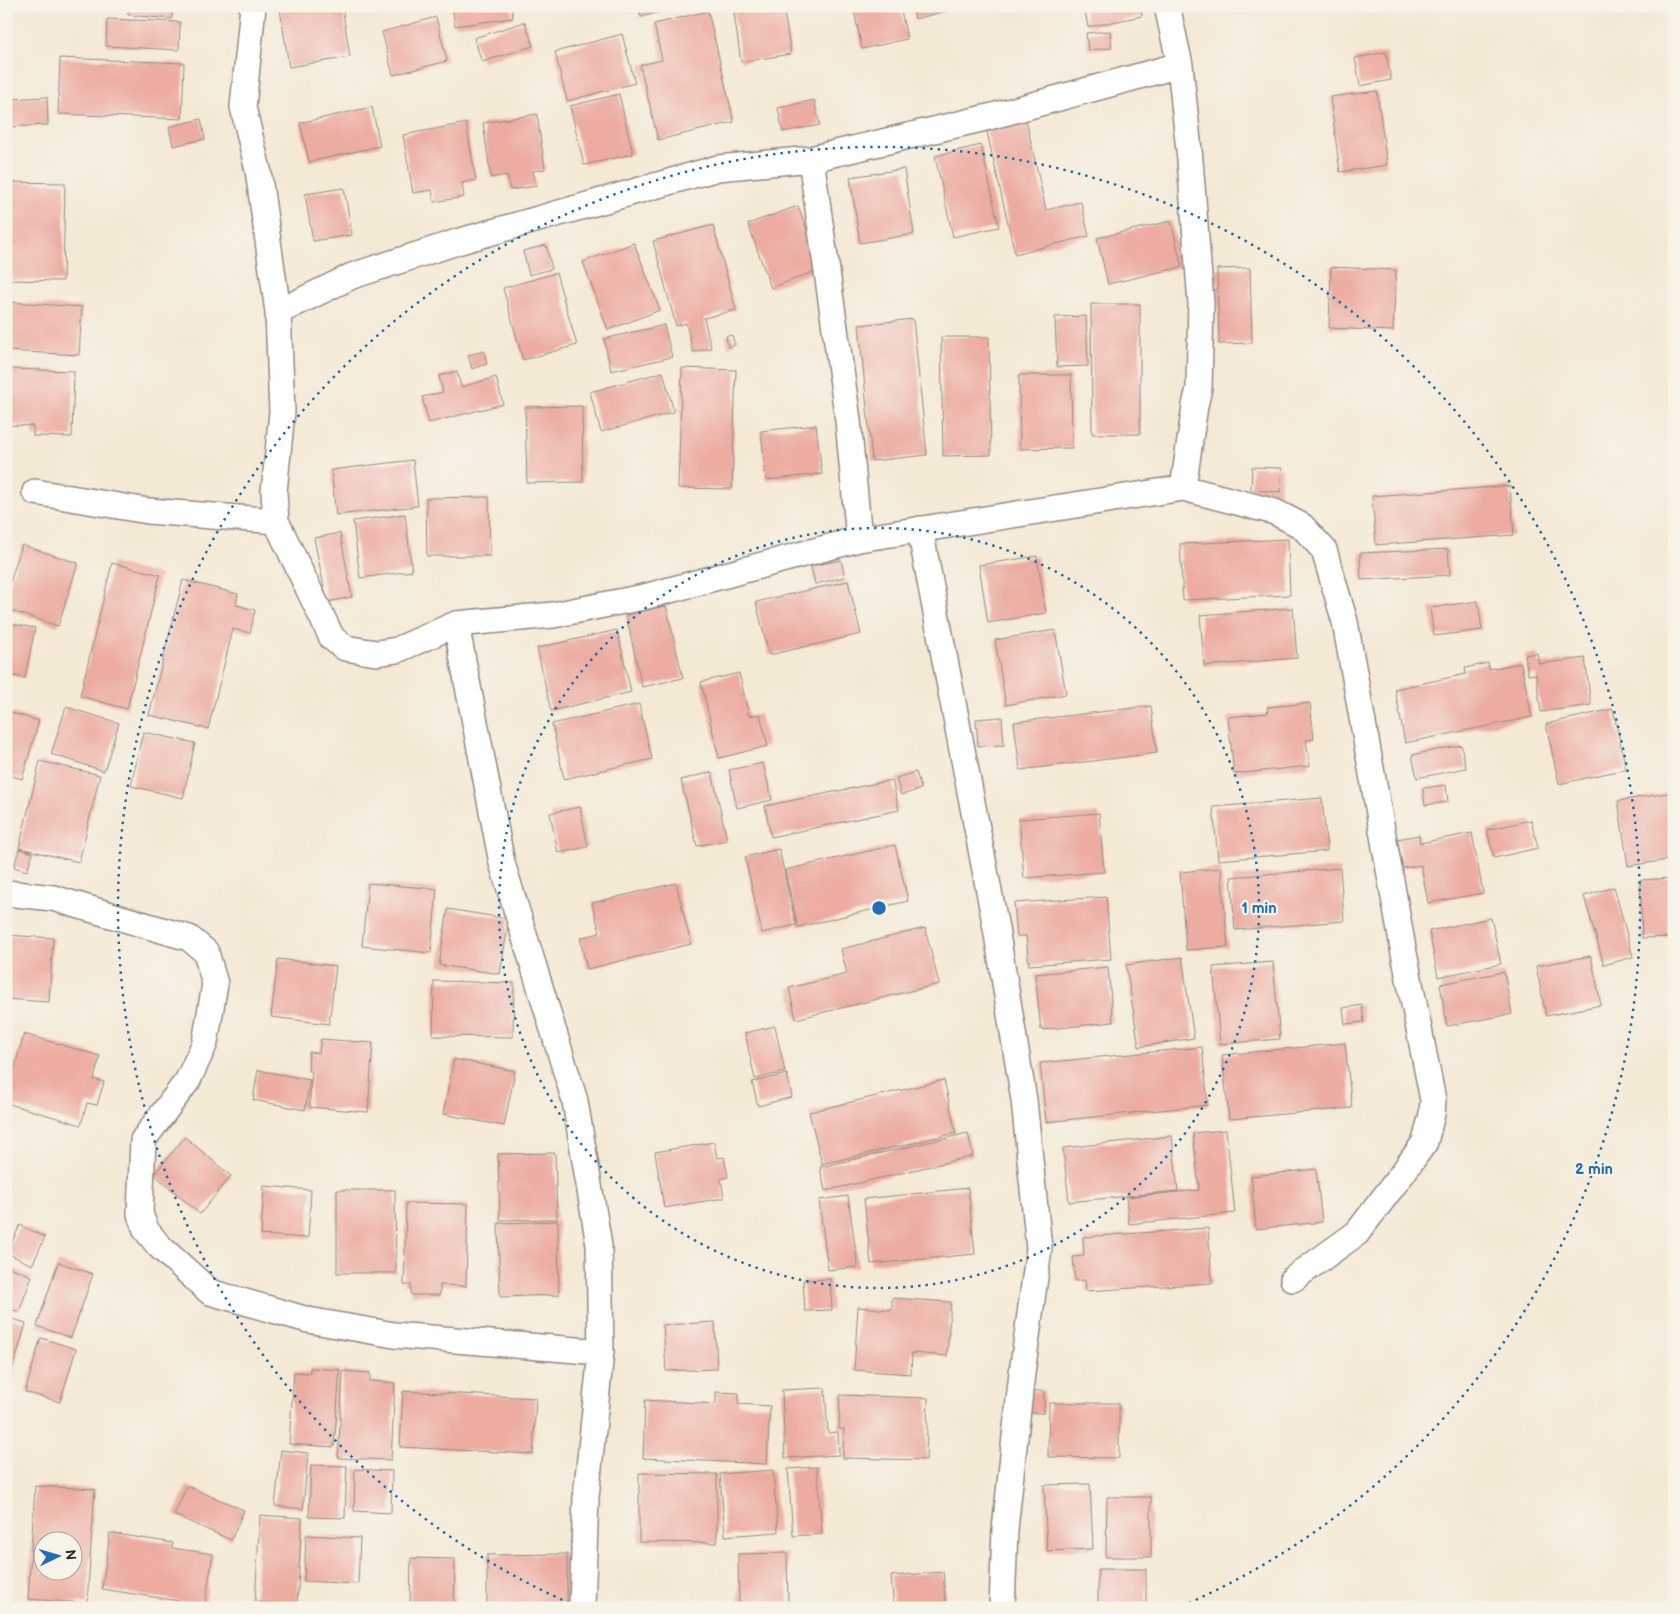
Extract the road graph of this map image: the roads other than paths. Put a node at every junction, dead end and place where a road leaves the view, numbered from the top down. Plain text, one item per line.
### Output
1 (253, 6) edge
2 (1167, 6) edge
3 (1180, 65) junction
4 (810, 159) junction
5 (278, 312) junction
6 (1183, 488) junction
7 (35, 492) dead end
8 (276, 521) junction
9 (920, 528) junction
10 (859, 539) junction
11 (456, 624) junction
12 (6, 893) edge
13 (1293, 1279) dead end
14 (601, 1352) junction
15 (582, 1608) edge
16 (1002, 1608) edge

1 - 5 street
2 - 3 street
3 - 4 street
3 - 6 street
4 - 5 street
4 - 10 street
5 - 8 street
6 - 9 street
6 - 13 street
7 - 8 street
8 - 11 street
9 - 10 street
9 - 16 street
10 - 11 street
11 - 14 street
12 - 14 street
14 - 15 street

